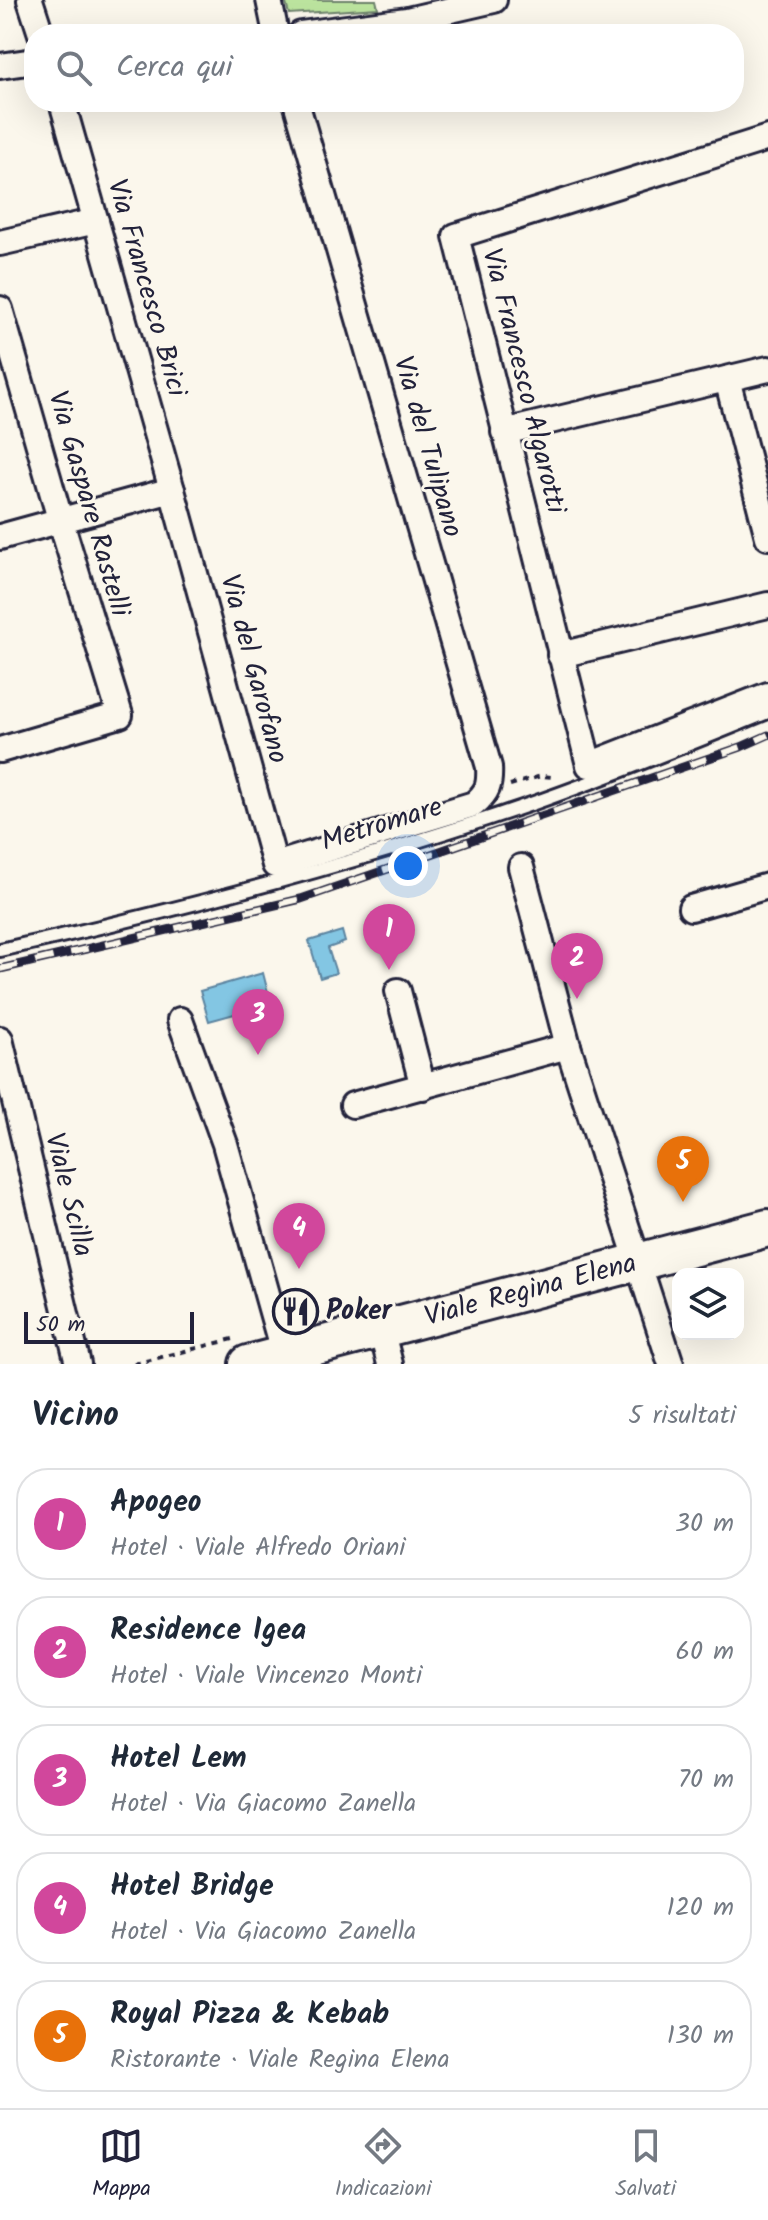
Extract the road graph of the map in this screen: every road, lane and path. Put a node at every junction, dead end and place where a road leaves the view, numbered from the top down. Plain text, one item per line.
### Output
1 (30, 0) edge
2 (269, 0) edge
3 (494, 0) edge
4 (38, 24) edge
5 (274, 24) edge
6 (377, 24) edge
7 (24, 62) edge
8 (0, 66) edge
9 (65, 112) edge
10 (299, 112) edge
11 (768, 138) edge
12 (96, 221) junction
13 (0, 243) edge
14 (0, 309) edge
15 (768, 369) edge
16 (727, 379) junction
17 (504, 432) junction
18 (172, 490) junction
19 (60, 519) junction
20 (0, 537) edge
21 (768, 537) edge
22 (768, 605) edge
23 (560, 655) junction
24 (768, 695) edge
25 (768, 712) edge
26 (0, 750) edge
27 (553, 777) dead end
28 (489, 784) junction
29 (521, 867) dead end
30 (768, 886) edge
31 (691, 908) dead end
32 (0, 950) edge
33 (398, 991) dead end
34 (180, 1020) dead end
35 (0, 1039) edge
36 (568, 1046) junction
37 (423, 1087) junction
38 (353, 1105) dead end
39 (768, 1228) edge
40 (636, 1261) junction
41 (381, 1329) junction
42 (244, 1350) edge
43 (284, 1355) junction
44 (78, 1364) edge
45 (134, 1364) edge
46 (390, 1364) edge
47 (671, 1364) edge

1 - 4 street
2 - 5 street
3 - 6 street
7 - 8 street
9 - 12 street, Via Francesco Brici
10 - 28 street, Via del Tulipano
11 - 17 street, Via Francesco Algarotti
12 - 13 street
12 - 18 street, Via Francesco Brici
14 - 19 street, Via Gaspare Rastelli
15 - 16 street
16 - 17 street
16 - 21 street
17 - 23 street, Via Francesco Algarotti
18 - 19 street
18 - 28 street, Via del Garofano
19 - 20 street
19 - 26 street, Via Gaspare Rastelli
22 - 23 street
23 - 24 street, Via Francesco Algarotti
25 - 32 lane, Metromare
27 - 28 path
29 - 36 street
30 - 31 street
33 - 37 street
34 - 43 street
35 - 44 street, Viale Scilla
36 - 37 street
36 - 40 street
37 - 38 street
39 - 40 street, Viale Regina Elena
40 - 41 street, Viale Regina Elena
40 - 47 street
41 - 43 street, Viale Regina Elena
41 - 46 street
42 - 43 street, Viale Regina Elena
42 - 45 path

